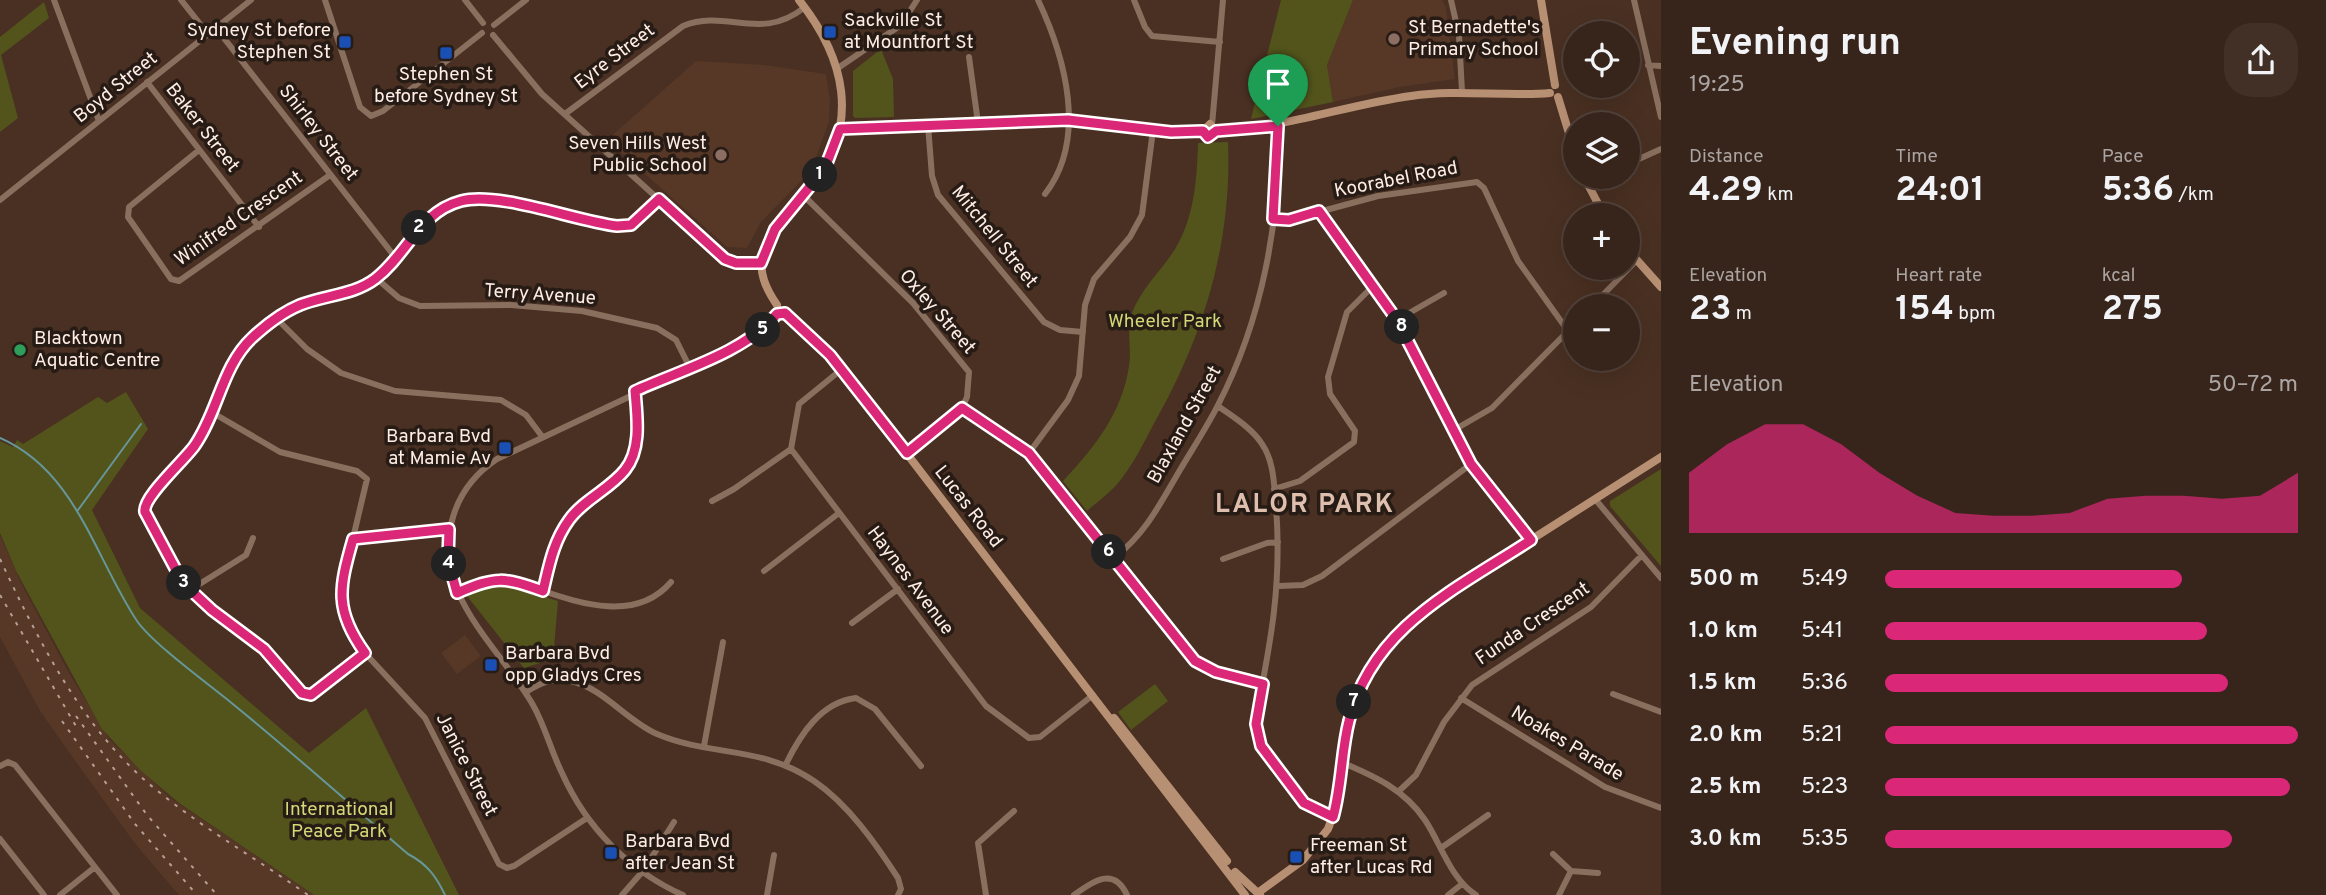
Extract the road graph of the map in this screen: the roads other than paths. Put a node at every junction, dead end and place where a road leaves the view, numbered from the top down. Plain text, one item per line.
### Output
1 (54, 0) edge
2 (181, 0) edge
3 (251, 0) edge
4 (325, 0) edge
5 (465, 0) edge
6 (526, 0) edge
7 (1038, 0) edge
8 (1134, 0) edge
9 (1223, 0) edge
10 (1451, 0) edge
11 (1541, 0) edge
12 (1634, 0) edge
13 (915, 1) edge
14 (802, 3) edge
15 (483, 23) junction
16 (494, 25) junction
17 (216, 28) junction
18 (482, 33) junction
19 (208, 34) junction
20 (493, 35) junction
21 (1220, 42) junction
22 (969, 57) dead end
23 (1648, 65) junction
24 (1661, 66) edge
25 (838, 68) junction
26 (147, 82) junction
27 (1462, 92) junction
28 (1554, 92) junction
29 (565, 114) junction
30 (1661, 117) edge
31 (1563, 118) edge
32 (1068, 120) junction
33 (99, 121) junction
34 (978, 123) junction
35 (928, 125) junction
36 (1278, 126) junction
37 (1214, 128) junction
38 (840, 129) junction
39 (1153, 130) junction
40 (1661, 149) edge
41 (199, 150) junction
42 (1640, 159) edge
43 (330, 174) junction
44 (1045, 194) dead end
45 (804, 196) junction
46 (659, 199) junction
47 (0, 200) edge
48 (1319, 211) junction
49 (1273, 219) junction
50 (259, 227) junction
51 (396, 257) junction
52 (761, 263) junction
53 (1640, 265) edge
54 (376, 278) junction
55 (1617, 280) edge
56 (1374, 285) junction
57 (1661, 287) edge
58 (1444, 293) dead end
59 (1604, 294) edge
60 (780, 311) junction
61 (276, 318) junction
62 (1397, 320) junction
63 (1563, 324) edge
64 (1083, 332) junction
65 (1563, 336) edge
66 (689, 366) junction
67 (842, 369) junction
68 (635, 391) junction
69 (1218, 406) junction
70 (962, 408) junction
71 (213, 413) junction
72 (1454, 430) junction
73 (541, 435) junction
74 (791, 449) junction
75 (907, 453) junction
76 (1029, 453) junction
77 (1661, 457) edge
78 (1471, 464) junction
79 (1274, 489) junction
80 (1595, 499) junction
81 (712, 500) dead end
82 (839, 513) junction
83 (449, 529) junction
84 (253, 538) dead end
85 (353, 539) junction
86 (1531, 540) junction
87 (1278, 542) junction
88 (1642, 555) junction
89 (1114, 558) junction
90 (1223, 559) dead end
91 (764, 571) dead end
92 (1661, 578) edge
93 (671, 582) dead end
94 (1279, 586) junction
95 (898, 589) junction
96 (190, 590) junction
97 (543, 591) junction
98 (457, 593) junction
99 (852, 623) dead end
100 (723, 642) dead end
101 (365, 653) junction
102 (1263, 684) junction
103 (526, 692) junction
104 (1613, 694) dead end
105 (1093, 695) junction
106 (1461, 698) junction
107 (1661, 712) edge
108 (705, 746) junction
109 (1342, 762) junction
110 (786, 764) junction
111 (0, 766) edge
112 (921, 766) dead end
113 (1399, 791) junction
114 (1661, 808) edge
115 (1014, 811) dead end
116 (1488, 815) dead end
117 (1333, 817) junction
118 (587, 818) junction
119 (674, 822) dead end
120 (0, 839) edge
121 (1441, 848) junction
122 (1553, 853) dead end
123 (774, 855) dead end
124 (95, 867) junction
125 (1571, 871) junction
126 (643, 872) junction
127 (1598, 873) dead end
128 (1462, 884) junction
129 (1252, 893) edge
130 (44, 895) edge
131 (60, 895) edge
132 (117, 895) edge
133 (622, 895) edge
134 (683, 895) edge
135 (767, 895) edge
136 (898, 895) edge
137 (986, 895) edge
138 (1074, 895) edge
139 (1127, 895) edge
140 (1448, 895) edge
141 (1476, 895) edge
142 (1559, 895) edge

1 - 33 street
2 - 19 street
3 - 17 street, Boyd Street
4 - 18 street
5 - 15 street
6 - 16 street
7 - 32 street
8 - 21 street
9 - 21 street
10 - 27 street
11 - 28 street
12 - 23 street
13 - 25 street
14 - 25 street
14 - 29 street, Eyre Street
15 - 16 street
15 - 18 street
16 - 20 street
17 - 19 street, Boyd Street
17 - 43 street, Shirley Street
18 - 20 street
19 - 26 street, Boyd Street
20 - 29 street
21 - 37 street
22 - 34 street
23 - 24 street
23 - 30 street
25 - 38 street
26 - 33 street, Boyd Street
26 - 41 street, Baker Street
27 - 28 street
27 - 36 street
28 - 31 street
29 - 46 street
32 - 34 street
32 - 39 street
32 - 44 street
33 - 47 street, Boyd Street
34 - 35 street
35 - 38 street
35 - 64 street, Mitchell Street
36 - 37 street
36 - 49 street, Blaxland Street
37 - 39 street
38 - 45 street
39 - 64 street
40 - 42 street
41 - 50 street, Baker Street
41 - 50 street, Winifred Crescent
43 - 50 street, Winifred Crescent
43 - 51 street, Shirley Street
45 - 52 street
45 - 70 street, Oxley Street
46 - 51 street
46 - 52 street
48 - 49 street, Koorabel Road
48 - 56 street
48 - 63 street, Koorabel Road
49 - 69 street, Blaxland Street
51 - 54 street
52 - 60 street, Lucas Road
53 - 57 street
54 - 61 street
54 - 66 street, Terry Avenue
55 - 59 street
56 - 62 street
56 - 79 street
58 - 62 street
60 - 66 street
60 - 67 street, Lucas Road
61 - 71 street
61 - 73 street
62 - 72 street
64 - 76 street
65 - 72 street
66 - 68 street
67 - 74 street
67 - 75 street, Lucas Road
68 - 73 street
68 - 97 street
69 - 79 street
69 - 89 street, Blaxland Street
70 - 75 street
70 - 76 street
71 - 85 street, Janice Street
71 - 96 street
72 - 78 street
73 - 83 street
74 - 81 street
74 - 82 street, Haynes Avenue
75 - 105 street, Lucas Road
76 - 89 street
77 - 80 street
78 - 86 street
78 - 94 street
79 - 87 street
80 - 86 street
80 - 88 street
82 - 91 street
82 - 95 street, Haynes Avenue
83 - 85 street
83 - 98 street
84 - 96 street
85 - 101 street, Janice Street
86 - 109 street
87 - 90 street
87 - 94 street
88 - 92 street
88 - 106 street, Funda Crescent
89 - 102 street
93 - 97 street
94 - 102 street
95 - 99 street
95 - 105 street, Haynes Avenue
96 - 101 street
97 - 98 street
98 - 103 street
100 - 108 street
101 - 118 street, Janice Street
102 - 117 street
103 - 108 street
103 - 118 street
104 - 107 street
105 - 129 street, Lucas Road
106 - 113 street, Funda Crescent
106 - 114 street, Noakes Parade
108 - 110 street
109 - 113 street
109 - 117 street
110 - 112 street
110 - 136 street
111 - 124 street
113 - 121 street
115 - 137 street
116 - 121 street
117 - 129 street
118 - 126 street
119 - 126 street
120 - 130 street
121 - 128 street
122 - 125 street
123 - 135 street
124 - 131 street
124 - 132 street
125 - 127 street
125 - 142 street
126 - 133 street
126 - 134 street
128 - 140 street
128 - 141 street
138 - 139 street

